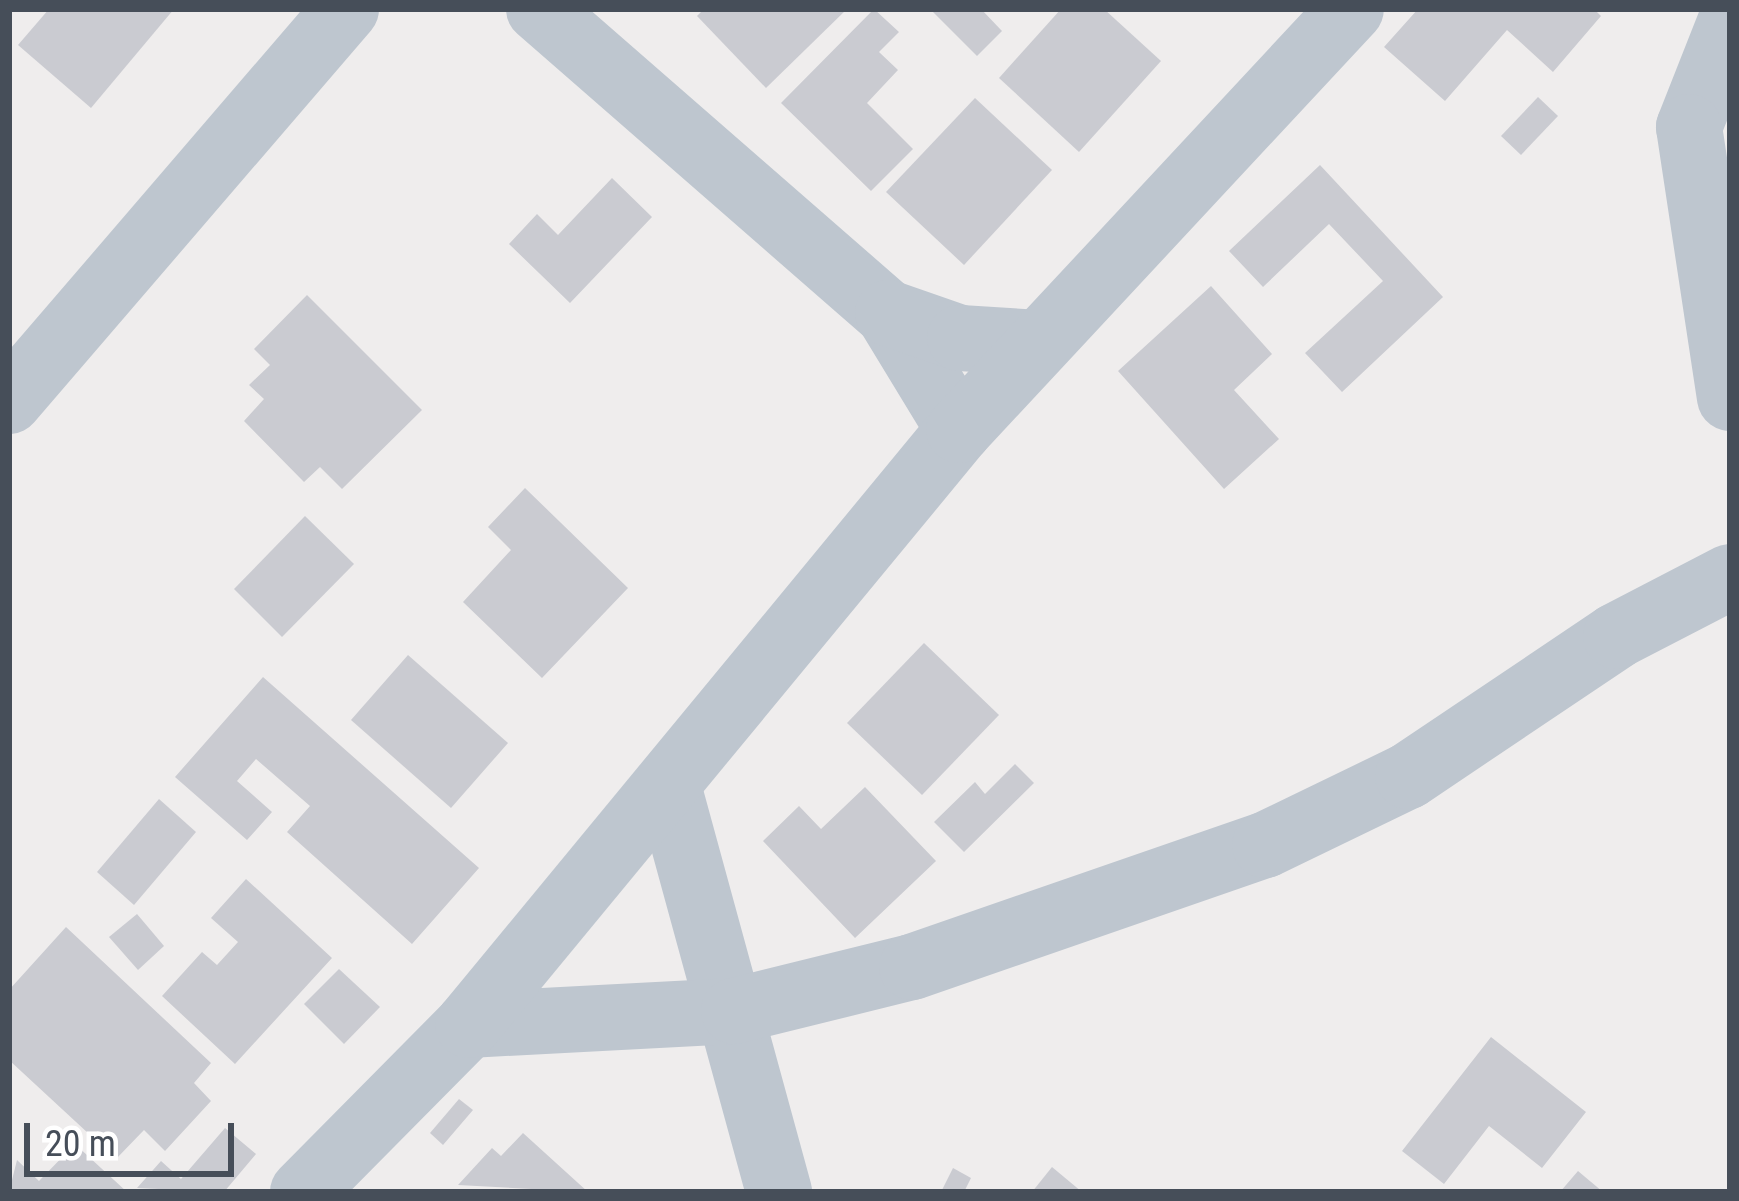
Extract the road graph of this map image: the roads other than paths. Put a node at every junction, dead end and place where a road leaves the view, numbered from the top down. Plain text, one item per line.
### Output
1 (346, 9) edge
2 (539, 9) edge
3 (1351, 9) edge
4 (1730, 23) edge
5 (888, 314) junction
6 (1039, 344) junction
7 (20, 368) edge
8 (1730, 398) edge
9 (959, 430) junction
10 (1730, 577) edge
11 (668, 786) junction
12 (734, 1011) junction
13 (468, 1025) junction
14 (303, 1192) edge
15 (779, 1192) edge

1 - 7 street
2 - 5 street
3 - 6 street
4 - 8 street
5 - 6 street
5 - 9 street
6 - 9 street
9 - 11 street
10 - 12 street
11 - 12 street
11 - 13 street
12 - 13 street
12 - 15 street
13 - 14 street

